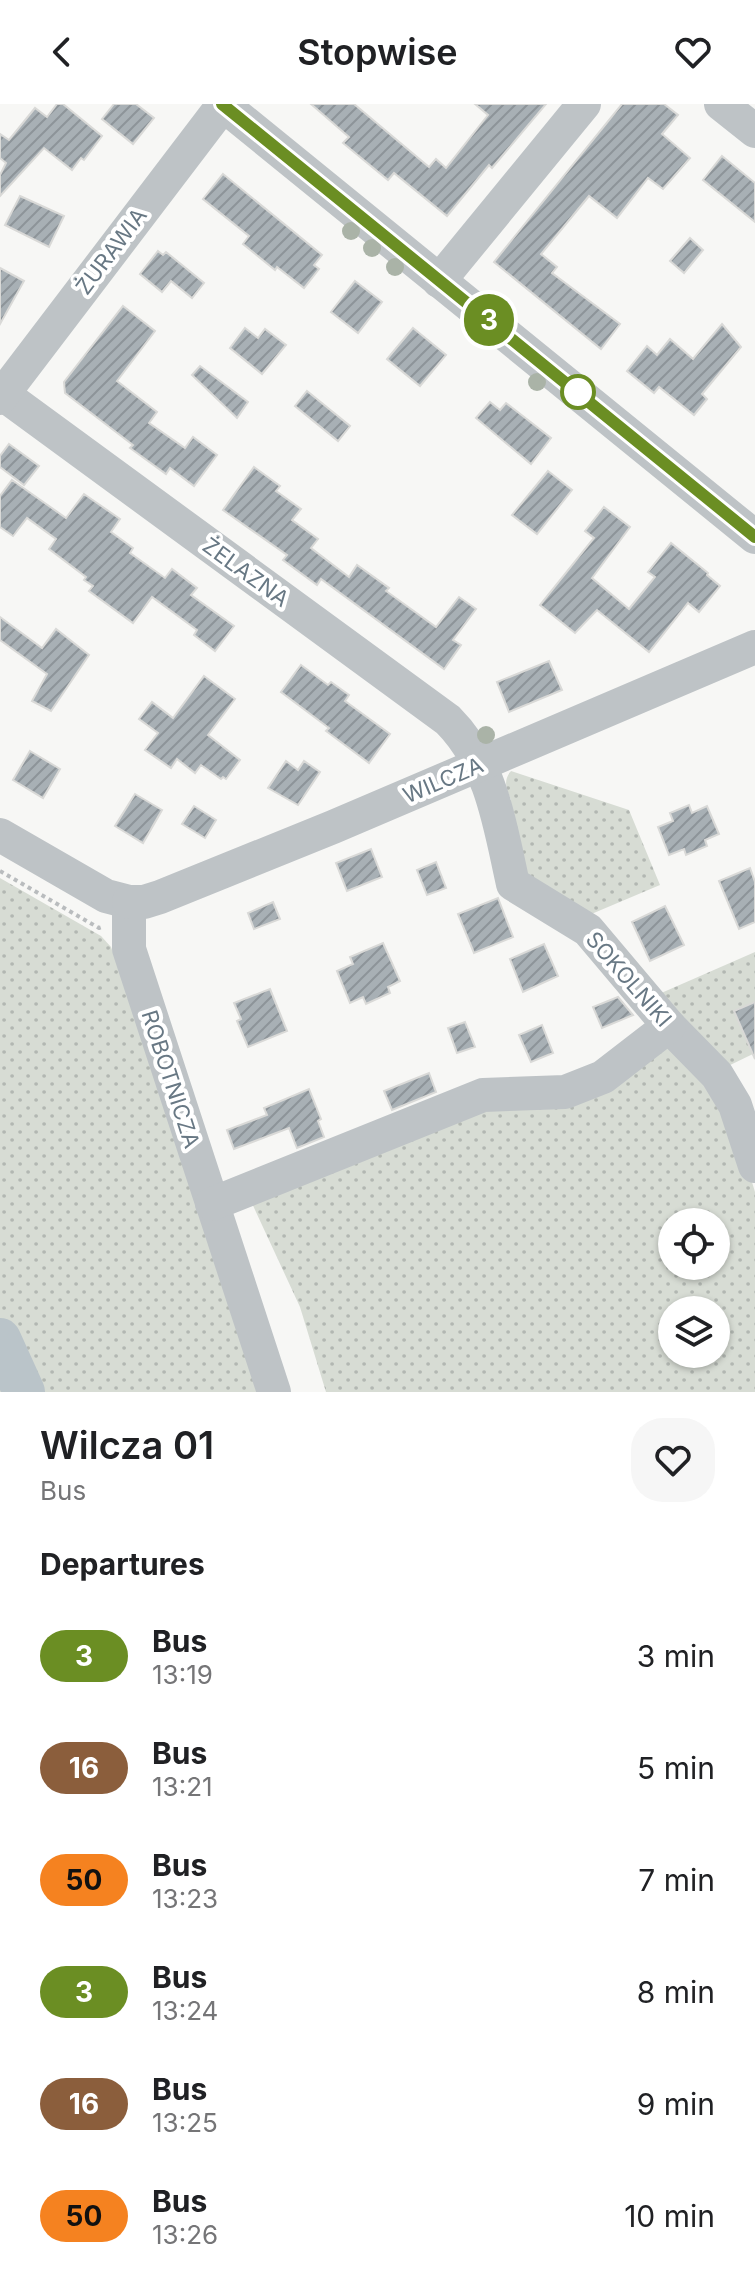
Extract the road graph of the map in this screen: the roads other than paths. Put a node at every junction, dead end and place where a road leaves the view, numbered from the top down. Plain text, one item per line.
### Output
1 (223, 104) edge
2 (584, 104) edge
3 (721, 104) edge
4 (755, 131) edge
5 (439, 281) junction
6 (1, 395) edge
7 (755, 537) edge
8 (755, 647) edge
9 (480, 764) junction
10 (0, 835) edge
11 (129, 902) junction
12 (669, 1026) junction
13 (755, 1166) edge
14 (212, 1204) junction
15 (274, 1392) edge

1 - 5 street
1 - 6 street, ŻURAWIA
2 - 5 street
3 - 4 street
5 - 7 street
6 - 9 street, ŻELAZNA
8 - 9 street, WILCZA
9 - 11 street, WILCZA
9 - 12 street, SOKOLNIKI
10 - 11 street
11 - 14 street, ROBOTNICZA
12 - 13 street, SOKOLNIKI
12 - 14 street
14 - 15 street, ROBOTNICZA

